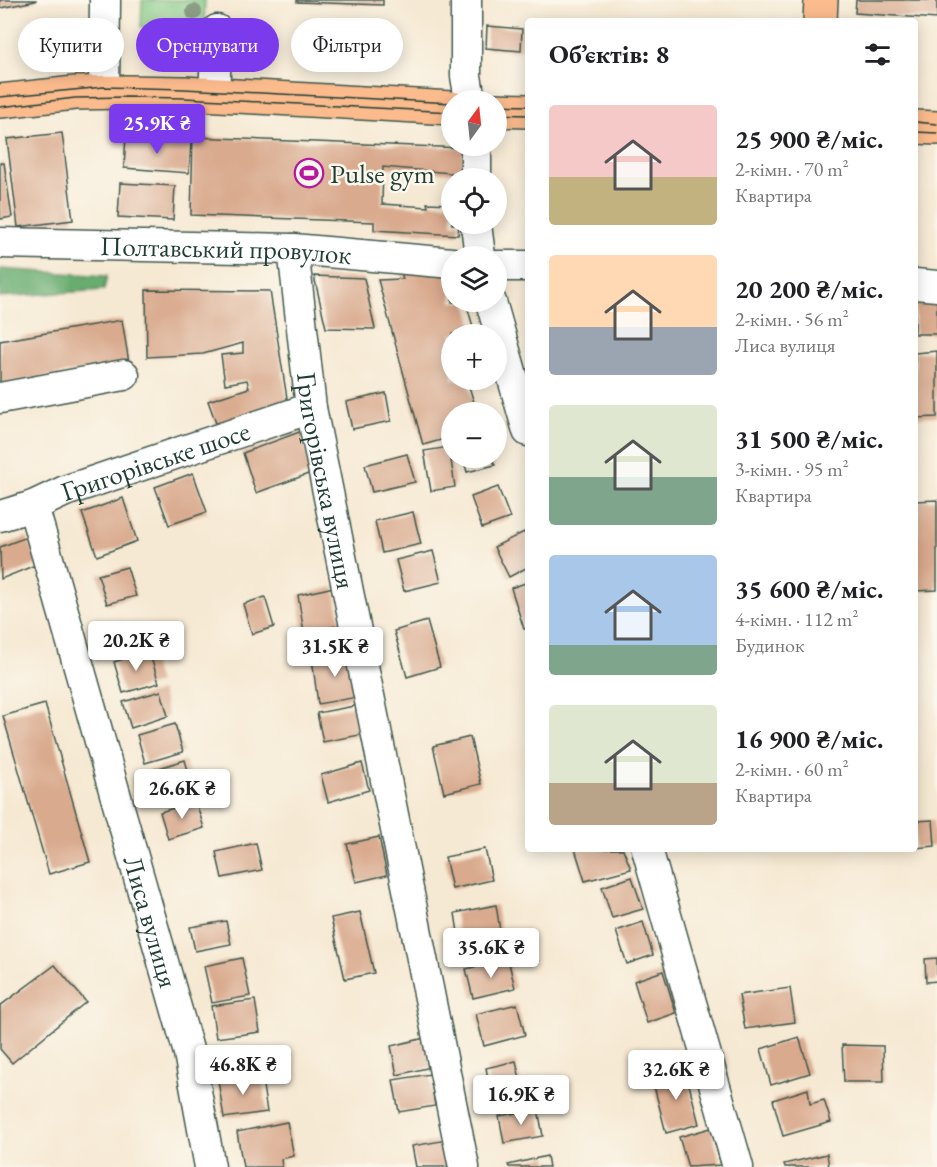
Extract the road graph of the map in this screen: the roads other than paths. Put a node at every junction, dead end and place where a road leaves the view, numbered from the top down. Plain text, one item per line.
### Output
1 (105, 0) edge
2 (466, 0) edge
3 (821, 0) edge
4 (820, 18) edge
5 (215, 72) edge
6 (468, 90) edge
7 (104, 92) junction
8 (214, 95) junction
9 (0, 102) edge
10 (441, 107) edge
11 (507, 110) edge
12 (525, 111) edge
13 (918, 127) edge
14 (937, 128) edge
15 (0, 243) edge
16 (293, 249) junction
17 (441, 262) edge
18 (507, 266) edge
19 (525, 266) edge
20 (918, 284) edge
21 (937, 286) edge
22 (494, 312) edge
23 (124, 375) dead end
24 (0, 398) edge
25 (312, 408) junction
26 (525, 421) edge
27 (33, 506) junction
28 (0, 516) edge
29 (648, 852) edge
30 (210, 1167) edge
31 (464, 1167) edge
32 (738, 1167) edge

1 - 7 street
2 - 6 street
3 - 4 main road
5 - 8 street
7 - 8 main road
7 - 9 main road
8 - 10 main road
11 - 12 main road
13 - 14 main road
15 - 16 street, Полтавський провулок
16 - 17 street, Полтавський провулок
16 - 25 street, Григорівська вулиця
18 - 19 street
20 - 21 street
22 - 26 street
23 - 24 street
25 - 27 street, Григорівське шосе
25 - 31 street, Григорівська вулиця
27 - 28 street, Григорівське шосе
27 - 30 street, Лиса вулиця
29 - 32 street

